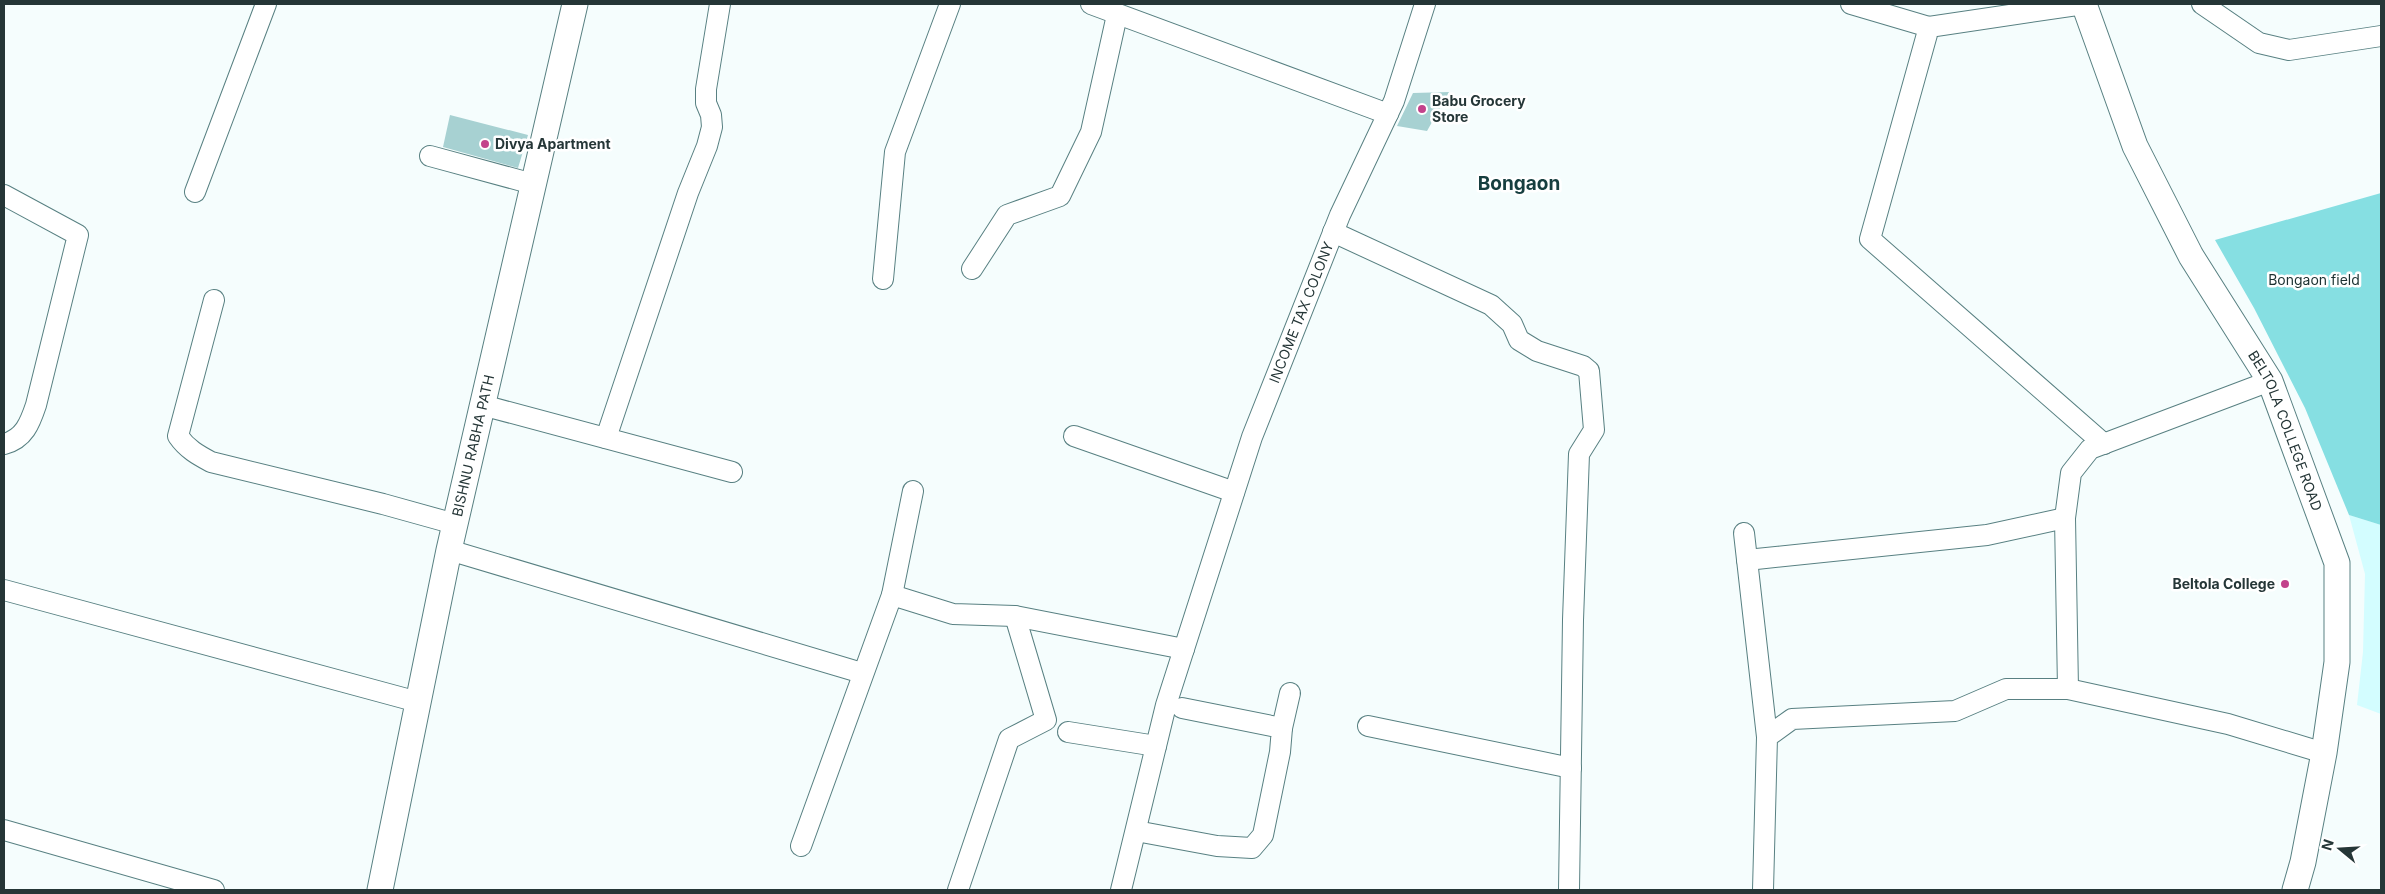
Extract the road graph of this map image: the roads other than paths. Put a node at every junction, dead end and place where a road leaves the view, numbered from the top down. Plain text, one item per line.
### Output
1 (266, 4) edge
2 (575, 4) edge
3 (720, 4) edge
4 (950, 4) edge
5 (1091, 4) edge
6 (1425, 4) edge
7 (1851, 4) edge
8 (2084, 4) edge
9 (2213, 7) edge
10 (1117, 15) junction
11 (1929, 27) junction
12 (2381, 36) edge
13 (1388, 114) junction
14 (430, 156) dead end
15 (533, 184) junction
16 (195, 192) dead end
17 (4, 195) edge
18 (1333, 232) junction
19 (972, 269) dead end
20 (882, 279) dead end
21 (214, 300) dead end
22 (2270, 381) junction
23 (482, 405) junction
24 (1074, 436) dead end
25 (606, 438) junction
26 (4, 444) edge
27 (2104, 444) junction
28 (732, 472) dead end
29 (913, 491) dead end
30 (1234, 492) junction
31 (2065, 518) junction
32 (455, 524) junction
33 (1744, 532) dead end
34 (449, 550) junction
35 (1747, 560) junction
36 (4, 590) edge
37 (892, 596) junction
38 (1015, 616) junction
39 (1184, 649) junction
40 (862, 673) junction
41 (2068, 689) junction
42 (1290, 693) dead end
43 (418, 702) junction
44 (1182, 708) dead end
45 (1368, 726) dead end
46 (1282, 728) junction
47 (1068, 732) dead end
48 (1767, 737) junction
49 (1156, 746) junction
50 (2324, 753) junction
51 (1571, 768) junction
52 (4, 830) edge
53 (1136, 831) junction
54 (801, 846) dead end
55 (214, 890) edge
56 (380, 890) edge
57 (958, 890) edge
58 (1121, 890) edge
59 (1569, 890) edge
60 (1763, 890) edge
61 (2295, 890) edge

1 - 16 street
2 - 15 street, BISHNU RABHA PATH
3 - 25 street
4 - 20 street
5 - 10 street
6 - 13 street, INCOME TAX COLONY
7 - 11 street
8 - 11 street
8 - 22 street, BELTOLA COLLEGE ROAD
9 - 12 street
10 - 13 street
10 - 19 street
11 - 27 street
13 - 18 street, INCOME TAX COLONY
14 - 15 street
15 - 23 street, BISHNU RABHA PATH
17 - 26 street
18 - 30 street, INCOME TAX COLONY
18 - 51 street
21 - 32 street
22 - 27 street
22 - 50 street, BELTOLA COLLEGE ROAD
23 - 25 street
23 - 32 street, BISHNU RABHA PATH
24 - 30 street
25 - 28 street
27 - 31 street
29 - 37 street
30 - 39 street, INCOME TAX COLONY
31 - 35 street
31 - 41 street
32 - 34 street, BISHNU RABHA PATH
33 - 35 street
34 - 40 street
34 - 43 street, BISHNU RABHA PATH
35 - 48 street
36 - 43 street
37 - 38 street
37 - 40 street
38 - 39 street
38 - 57 street
39 - 49 street, INCOME TAX COLONY
40 - 54 street
41 - 48 street
41 - 50 street
42 - 46 street
43 - 56 street, BISHNU RABHA PATH
44 - 46 street
45 - 51 street
46 - 53 street
47 - 49 street
48 - 60 street
49 - 53 street, INCOME TAX COLONY
50 - 61 street, BELTOLA COLLEGE ROAD
51 - 59 street
52 - 55 street
53 - 58 street, INCOME TAX COLONY

